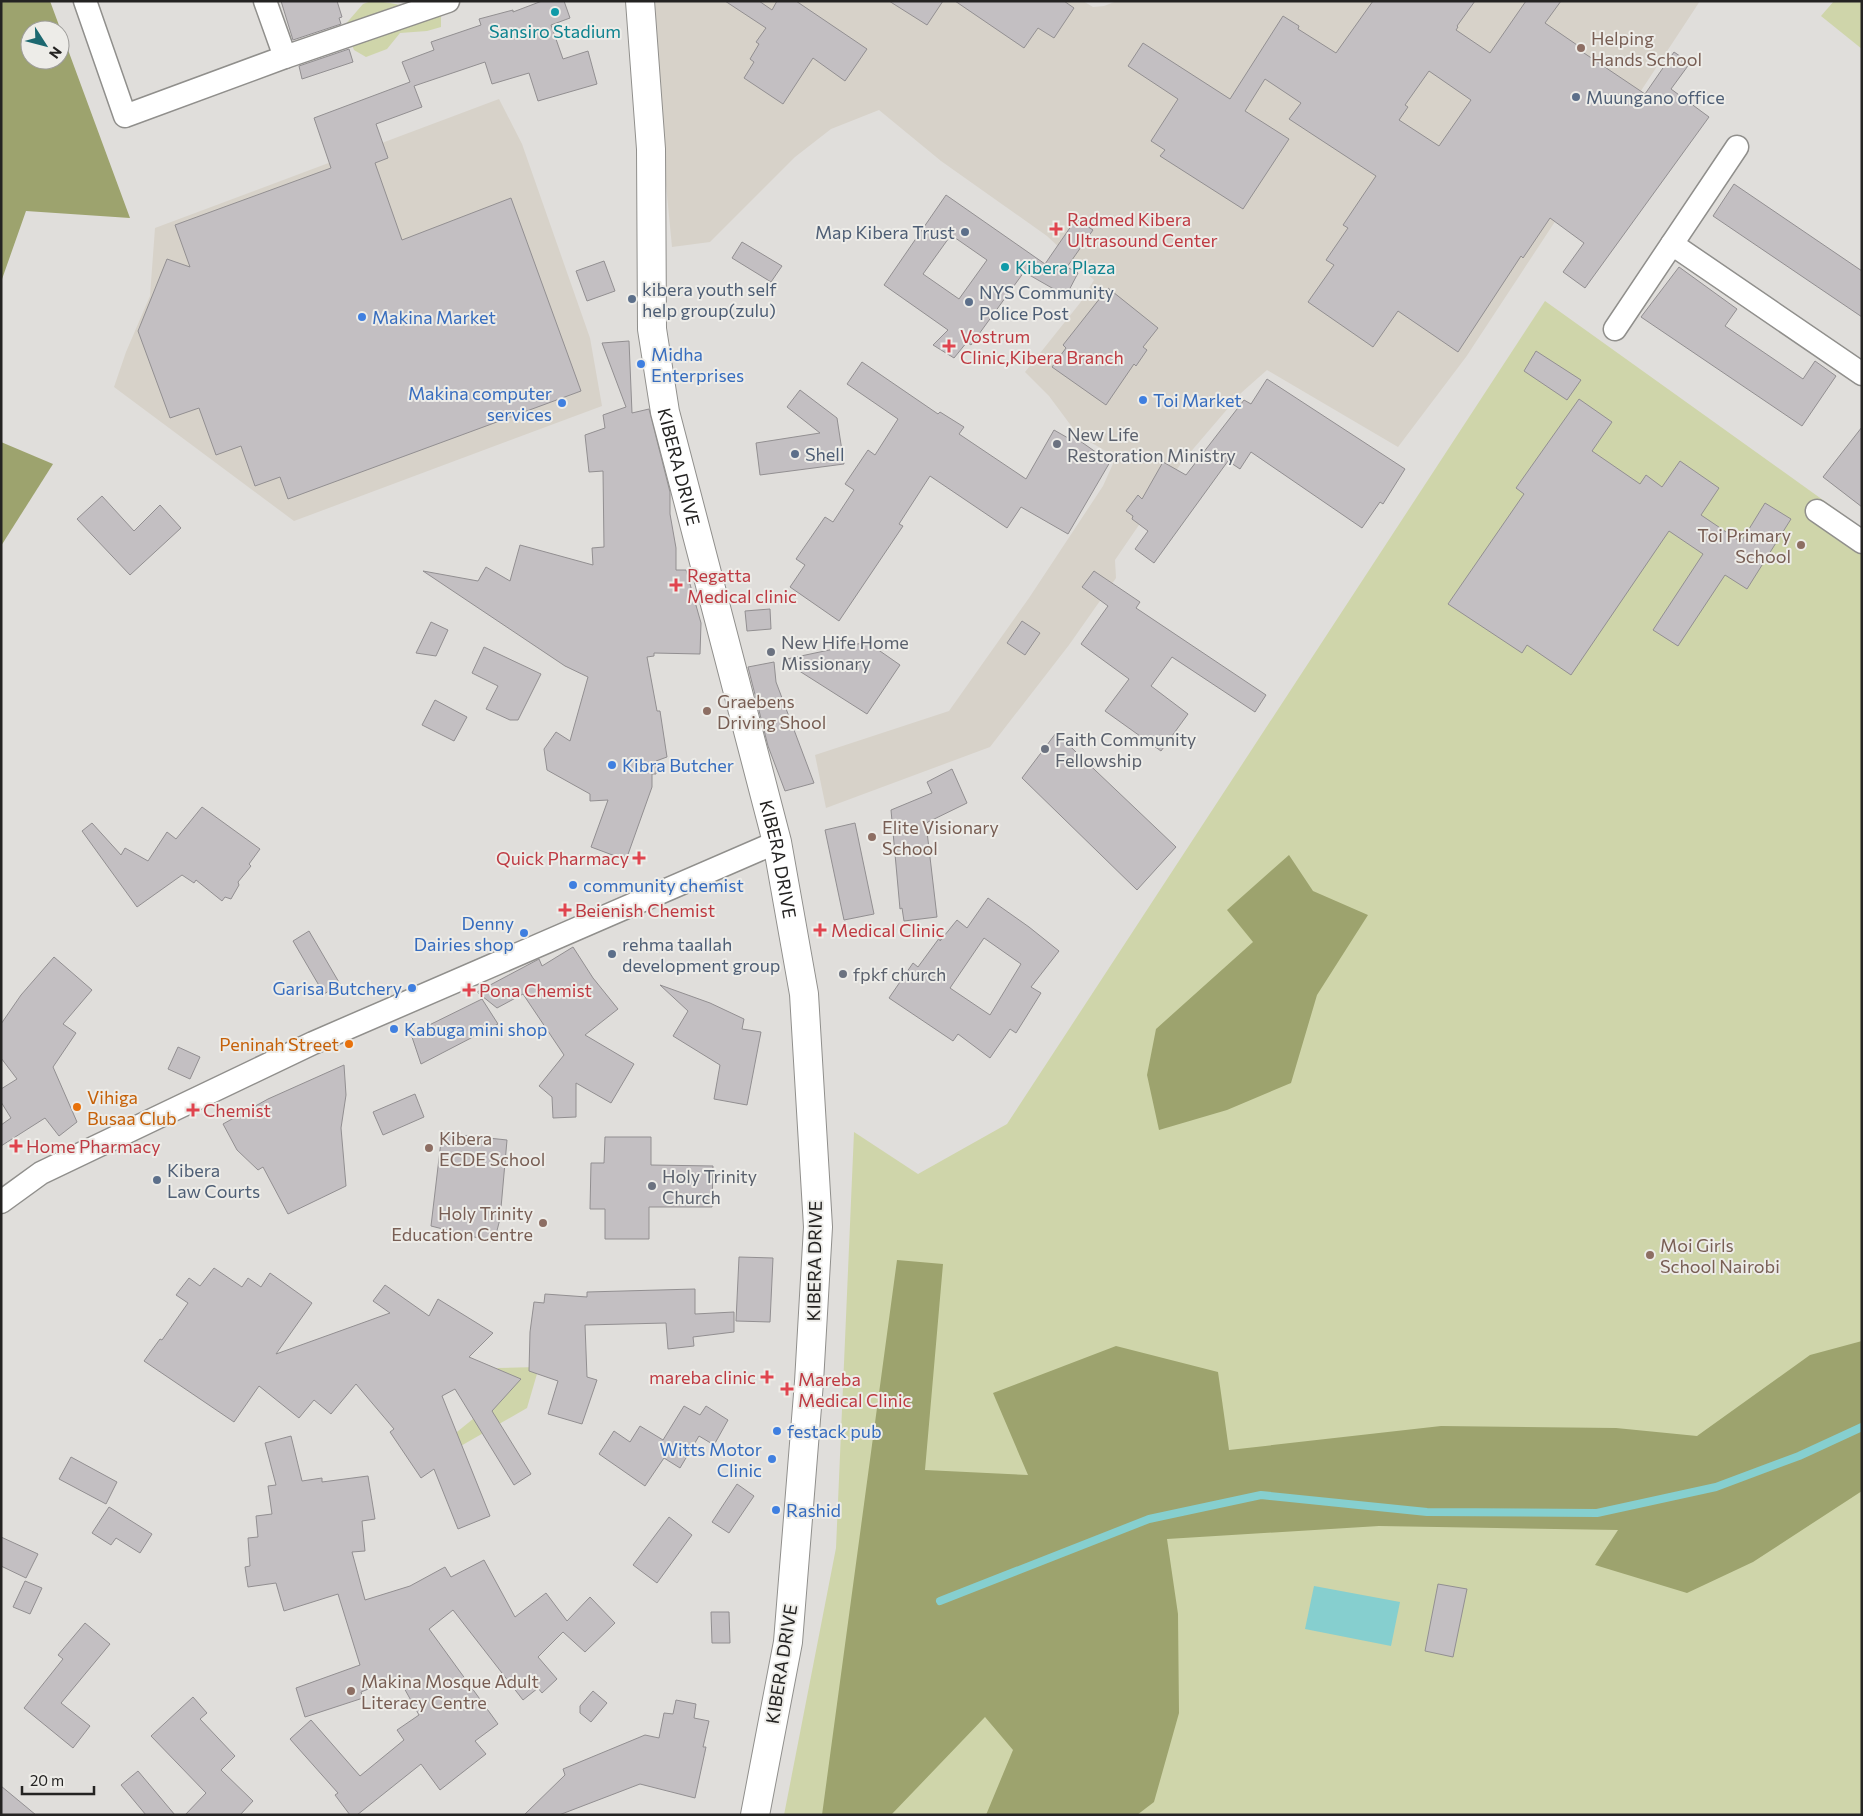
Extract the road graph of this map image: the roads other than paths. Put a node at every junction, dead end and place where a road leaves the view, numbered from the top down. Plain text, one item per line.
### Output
1 (85, 1) edge
2 (265, 1) edge
3 (448, 1) edge
4 (640, 1) edge
5 (285, 57) junction
6 (1737, 146) dead end
7 (1672, 244) junction
8 (1615, 329) dead end
9 (1862, 374) edge
10 (1816, 511) dead end
11 (1862, 542) edge
12 (777, 842) junction
13 (1, 1202) edge
14 (755, 1815) edge

1 - 5 street
2 - 5 street
3 - 5 street
4 - 12 street, KIBERA DRIVE
6 - 7 street
7 - 8 street
7 - 9 street
10 - 11 street
12 - 13 street
12 - 14 street, KIBERA DRIVE

